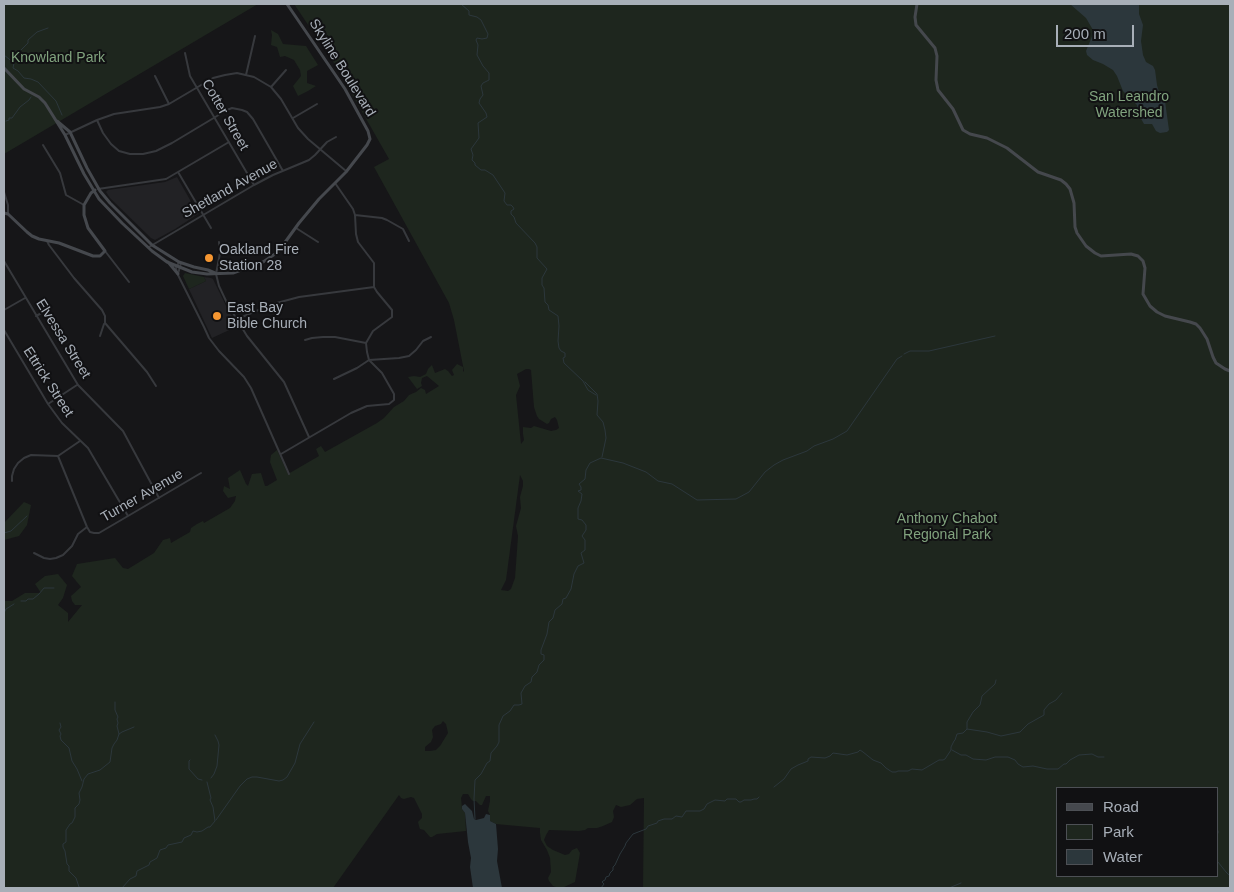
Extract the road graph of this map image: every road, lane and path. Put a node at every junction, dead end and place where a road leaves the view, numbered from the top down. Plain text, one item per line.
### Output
1 (287, 4) edge
2 (917, 4) edge
3 (255, 36) dead end
4 (185, 53) dead end
5 (4, 68) edge
6 (286, 70) dead end
7 (246, 75) junction
8 (155, 76) dead end
9 (197, 87) junction
10 (271, 87) junction
11 (169, 104) junction
12 (318, 104) dead end
13 (214, 117) junction
14 (293, 118) junction
15 (55, 119) junction
16 (97, 120) junction
17 (70, 132) junction
18 (65, 135) junction
19 (336, 137) dead end
20 (229, 142) junction
21 (43, 145) dead end
22 (320, 149) junction
23 (283, 171) junction
24 (178, 172) junction
25 (346, 172) junction
26 (335, 184) junction
27 (254, 185) junction
28 (98, 189) junction
29 (94, 190) junction
30 (4, 192) edge
31 (84, 205) junction
32 (6, 214) edge
33 (203, 215) junction
34 (355, 215) junction
35 (211, 228) dead end
36 (296, 228) junction
37 (409, 240) dead end
38 (47, 241) junction
39 (219, 242) dead end
40 (318, 242) dead end
41 (150, 246) junction
42 (105, 251) junction
43 (4, 261) edge
44 (167, 262) junction
45 (180, 262) junction
46 (178, 267) junction
47 (178, 274) junction
48 (216, 274) junction
49 (129, 282) dead end
50 (374, 287) junction
51 (25, 298) junction
52 (51, 308) dead end
53 (4, 310) edge
54 (36, 316) junction
55 (237, 319) junction
56 (105, 323) junction
57 (4, 330) edge
58 (100, 336) dead end
59 (431, 337) dead end
60 (305, 340) dead end
61 (366, 343) junction
62 (369, 360) junction
63 (1230, 371) edge
64 (334, 380) dead end
65 (78, 385) junction
66 (156, 386) dead end
67 (48, 404) junction
68 (309, 437) junction
69 (80, 441) junction
70 (281, 454) junction
71 (58, 456) junction
72 (200, 473) dead end
73 (289, 474) dead end
74 (12, 481) dead end
75 (159, 498) junction
76 (128, 516) junction
77 (87, 528) junction
78 (34, 553) dead end

1 - 25 main road, Skyline Boulevard
2 - 63 main road
3 - 7 street
4 - 9 street, Cotter Street
5 - 15 main road
6 - 10 street
7 - 9 street
7 - 10 street
8 - 11 street
9 - 11 street
9 - 13 street, Cotter Street
10 - 14 street
11 - 16 street
12 - 14 street
13 - 16 street
13 - 20 street, Cotter Street
13 - 23 street
14 - 22 street
15 - 17 main road
15 - 18 main road
16 - 17 street
17 - 18 street
17 - 28 main road
18 - 29 main road
19 - 22 street, Shetland Avenue
20 - 24 street
20 - 27 street, Cotter Street
21 - 31 street
22 - 23 street, Shetland Avenue
22 - 25 street
23 - 27 street, Shetland Avenue
24 - 28 street
24 - 33 street
25 - 26 main road
26 - 34 street
26 - 36 main road
27 - 33 street, Shetland Avenue
28 - 29 main road
28 - 41 main road
29 - 31 main road
29 - 41 main road
30 - 32 street
31 - 42 main road
32 - 38 main road
33 - 35 street
33 - 41 street, Shetland Avenue
34 - 37 street
34 - 50 street
36 - 40 street
36 - 48 main road
38 - 42 main road
38 - 56 street
39 - 48 street
41 - 44 main road
41 - 45 main road
42 - 49 street
43 - 51 street, Elvessa Street
44 - 46 main road
44 - 47 main road
45 - 46 street
45 - 48 main road
46 - 47 street
46 - 48 main road
47 - 70 street
48 - 55 street
50 - 55 street
50 - 61 street
51 - 53 street
51 - 54 street, Elvessa Street
52 - 54 street
54 - 65 street, Elvessa Street
55 - 68 street
56 - 58 street
56 - 66 street
57 - 67 street, Ettrick Street
59 - 62 street
60 - 61 street
61 - 62 street
62 - 64 street
62 - 68 street
65 - 67 street
65 - 75 street, Elvessa Street
67 - 69 street, Ettrick Street
68 - 70 street
69 - 71 street
69 - 76 street, Ettrick Street
70 - 73 street
71 - 74 street
71 - 77 street
72 - 75 street, Turner Avenue
75 - 76 street, Turner Avenue
76 - 77 street, Turner Avenue
77 - 78 street

